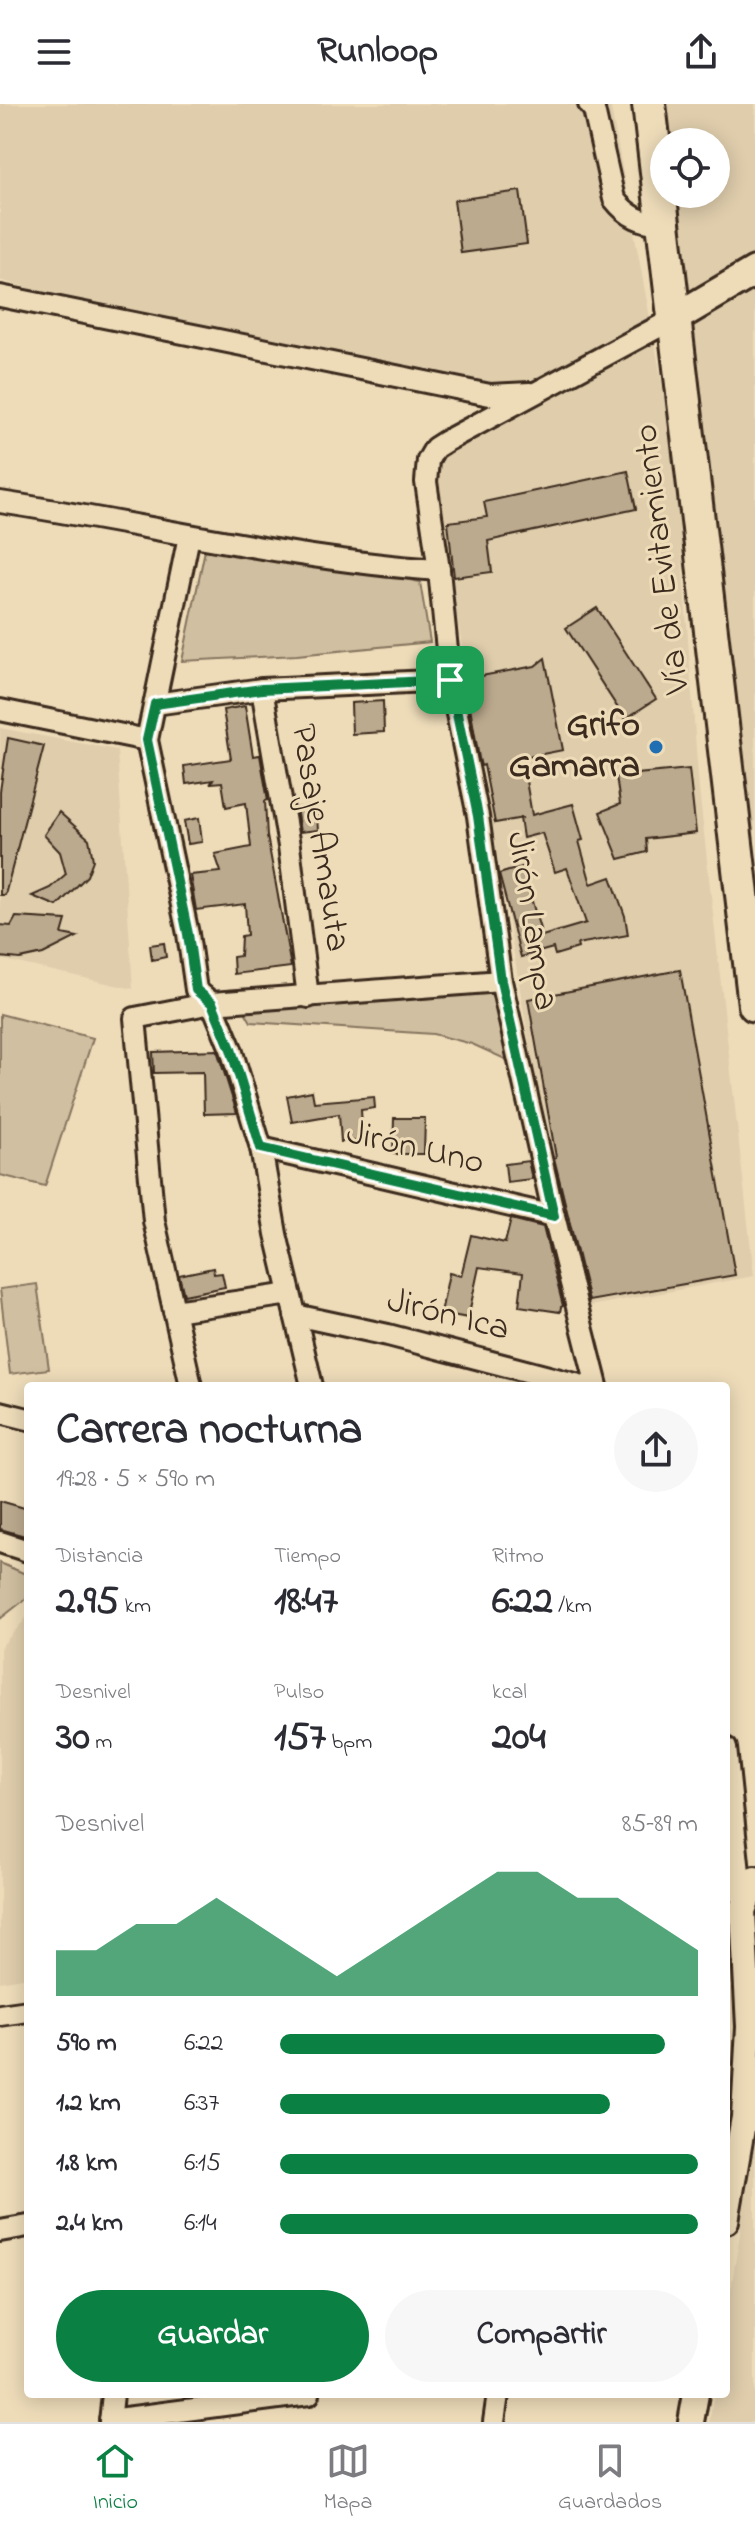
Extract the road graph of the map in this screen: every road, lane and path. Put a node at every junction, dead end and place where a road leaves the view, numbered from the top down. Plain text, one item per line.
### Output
1 (589, 104) edge
2 (649, 104) edge
3 (664, 225) junction
4 (755, 271) edge
5 (0, 296) edge
6 (675, 318) junction
7 (534, 392) junction
8 (0, 502) edge
9 (189, 536) junction
10 (439, 570) junction
11 (450, 680) junction
12 (262, 689) junction
13 (155, 704) junction
14 (0, 710) edge
15 (147, 740) junction
16 (501, 981) junction
17 (308, 997) junction
18 (212, 1003) junction
19 (755, 1005) edge
20 (261, 1148) junction
21 (554, 1216) junction
22 (290, 1294) junction
23 (174, 1311) junction
24 (295, 1315) junction
25 (190, 1382) edge
26 (311, 1382) edge
27 (568, 1382) edge
28 (596, 1382) edge
29 (0, 1412) edge
30 (24, 1418) edge
31 (0, 1542) edge
32 (24, 1550) edge
33 (730, 1830) edge
34 (755, 1879) edge
35 (734, 1912) edge
36 (24, 2012) edge
37 (0, 2015) edge
38 (735, 2118) edge
39 (730, 2175) edge
40 (24, 2227) edge
41 (0, 2231) edge
42 (113, 2398) edge
43 (280, 2398) edge
44 (497, 2398) edge
45 (695, 2398) edge
46 (110, 2421) edge
47 (494, 2422) edge
48 (691, 2422) edge

1 - 3 street
2 - 3 highway, Vía de Evitamiento
3 - 6 highway, Vía de Evitamiento
4 - 6 main road
5 - 7 street
6 - 7 street, Jirón Lampa
6 - 19 highway, Vía de Evitamiento
7 - 10 street, Jirón Lampa
8 - 9 street
9 - 10 street
9 - 13 street
10 - 11 street, Jirón Lampa
11 - 12 street
11 - 16 street, Jirón Lampa
12 - 13 street
12 - 17 street, Pasaje Amauta
13 - 15 street
14 - 15 street
15 - 18 street
16 - 17 street
16 - 21 street, Jirón Lampa
17 - 18 street
18 - 20 street
18 - 23 street
20 - 21 street, Jirón Uno
20 - 22 street
21 - 28 street, Jirón Lampa
22 - 23 street
22 - 24 street
23 - 25 street
24 - 26 street
24 - 27 street, Jirón Ica
29 - 30 street
31 - 32 street
33 - 35 street
34 - 35 street
35 - 38 street
36 - 37 street
38 - 39 street
40 - 41 street
42 - 46 street
43 - 46 street
44 - 47 street
45 - 48 street

